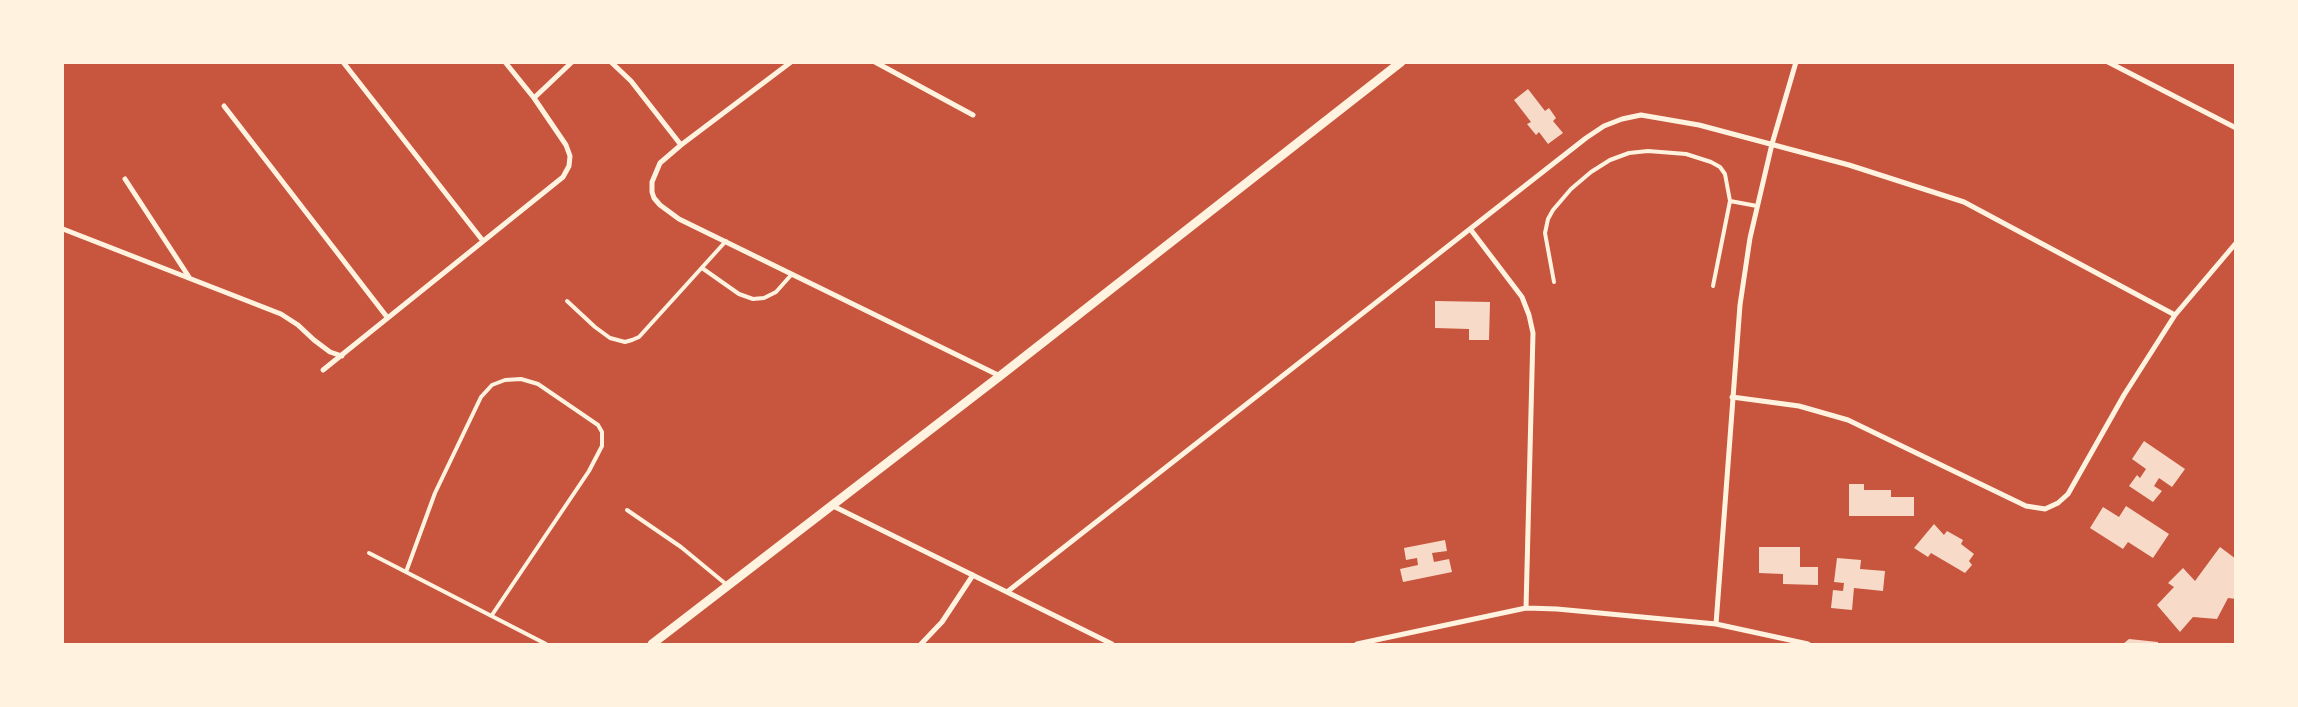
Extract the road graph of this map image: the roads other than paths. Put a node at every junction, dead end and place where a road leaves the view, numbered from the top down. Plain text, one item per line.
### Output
1 (343, 62) edge
2 (505, 62) edge
3 (572, 62) edge
4 (611, 62) edge
5 (792, 62) edge
6 (875, 62) edge
7 (1401, 62) edge
8 (1796, 62) edge
9 (2108, 62) edge
10 (534, 98) junction
11 (224, 106) dead end
12 (973, 114) dead end
13 (2236, 128) edge
14 (1772, 144) junction
15 (681, 145) junction
16 (125, 179) dead end
17 (1730, 201) junction
18 (1757, 206) junction
19 (63, 229) edge
20 (1472, 230) junction
21 (483, 241) junction
22 (726, 241) junction
23 (2236, 243) edge
24 (702, 268) junction
25 (792, 274) junction
26 (190, 278) junction
27 (1554, 282) dead end
28 (1713, 286) dead end
29 (566, 301) dead end
30 (2175, 315) junction
31 (387, 317) junction
32 (342, 356) junction
33 (323, 370) dead end
34 (1000, 376) junction
35 (1732, 398) junction
36 (831, 505) junction
37 (628, 510) dead end
38 (368, 553) dead end
39 (406, 572) junction
40 (972, 575) junction
41 (728, 585) junction
42 (1007, 592) junction
43 (1526, 608) junction
44 (492, 615) junction
45 (1716, 624) junction
46 (1375, 643) edge
47 (546, 644) edge
48 (652, 644) edge
49 (921, 644) edge
50 (1112, 644) edge
51 (1357, 644) edge
52 (1808, 644) edge

1 - 21 street
2 - 10 street
3 - 10 street
4 - 15 street
5 - 15 street
6 - 12 street
7 - 34 street
8 - 14 street
9 - 13 street
10 - 21 street
11 - 31 street
14 - 18 street
14 - 20 street
14 - 30 street
15 - 22 street
16 - 26 street
17 - 18 lane
17 - 27 lane
17 - 28 lane
18 - 35 street
19 - 26 street
20 - 42 street
20 - 43 street
21 - 31 street
22 - 24 lane
22 - 25 street
23 - 30 street
24 - 25 lane
24 - 29 lane
25 - 34 street
26 - 32 street
30 - 35 street
31 - 32 street
32 - 33 street
34 - 36 street
35 - 45 street
36 - 40 street
36 - 41 street
37 - 41 lane
38 - 39 lane
39 - 44 lane
39 - 44 lane
40 - 42 street
40 - 49 street
41 - 48 street
42 - 50 street
43 - 45 street
43 - 46 street
44 - 47 lane
45 - 52 street
46 - 51 street

